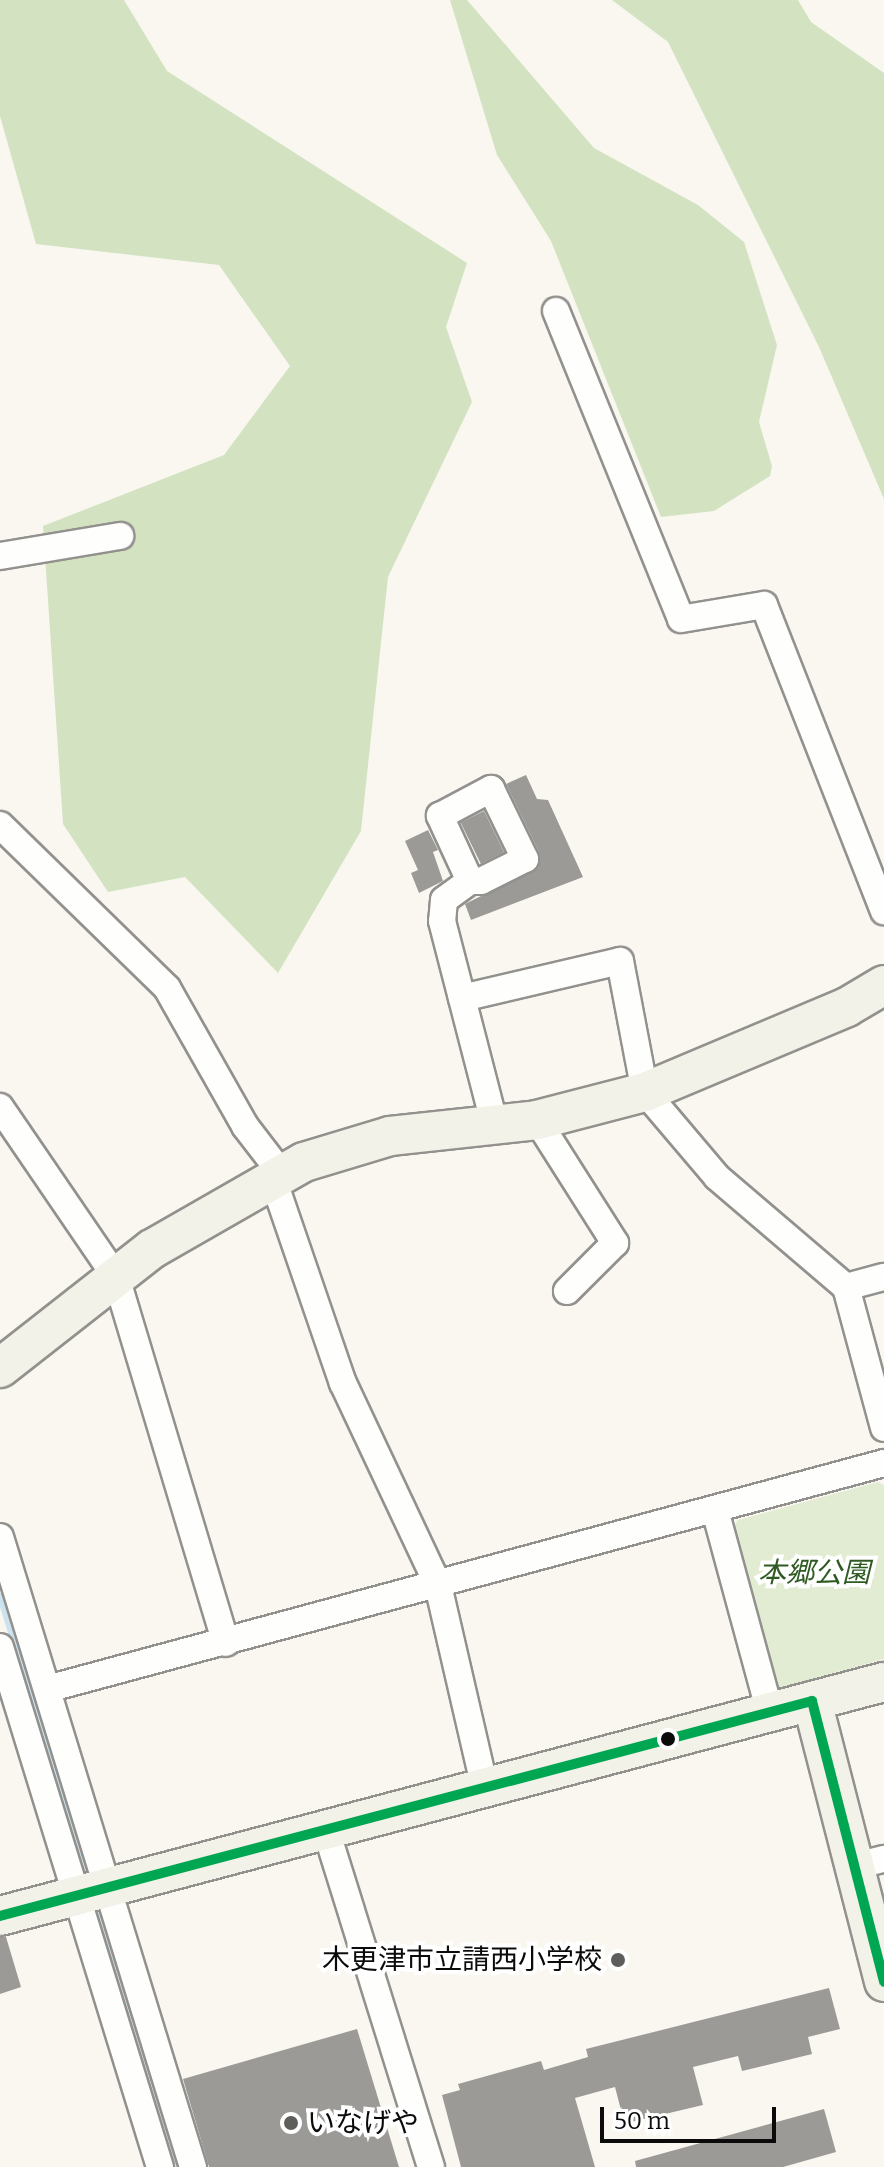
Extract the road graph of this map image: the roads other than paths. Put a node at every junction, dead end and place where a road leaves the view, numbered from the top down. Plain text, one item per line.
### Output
1 (556, 311) dead end
2 (120, 536) dead end
3 (0, 556) edge
4 (0, 825) edge
5 (470, 881) dead end
6 (884, 911) edge
7 (884, 985) edge
8 (462, 998) junction
9 (645, 1092) junction
10 (0, 1107) edge
11 (537, 1120) junction
12 (495, 1126) junction
13 (277, 1176) junction
14 (116, 1277) junction
15 (884, 1277) edge
16 (846, 1287) junction
17 (567, 1291) dead end
18 (0, 1368) edge
19 (884, 1428) edge
20 (884, 1463) edge
21 (715, 1510) junction
22 (0, 1537) edge
23 (438, 1585) junction
24 (226, 1643) junction
25 (0, 1647) edge
26 (884, 1682) edge
27 (47, 1689) junction
28 (812, 1701) junction
29 (770, 1712) junction
30 (485, 1788) junction
31 (326, 1830) junction
32 (869, 1862) edge
33 (93, 1892) junction
34 (0, 1916) edge
35 (884, 1982) edge
36 (160, 2167) edge
37 (193, 2167) edge
38 (431, 2167) edge

1 - 6 street
2 - 3 street
4 - 13 street
5 - 8 street
7 - 9 street
8 - 9 street
8 - 12 street
9 - 11 street
9 - 16 street
10 - 14 street
11 - 12 street
11 - 17 street
12 - 13 street
13 - 14 street
13 - 23 street
14 - 18 street
14 - 24 street
15 - 16 street
16 - 19 street
20 - 21 street
21 - 23 street
21 - 29 street
22 - 27 street
23 - 24 street
23 - 30 street
24 - 27 street
25 - 33 street
26 - 28 street
27 - 33 street
28 - 29 street
28 - 32 street
29 - 30 street
30 - 31 street
31 - 33 street
31 - 38 street
32 - 35 street
33 - 34 street
33 - 36 street
33 - 37 street

